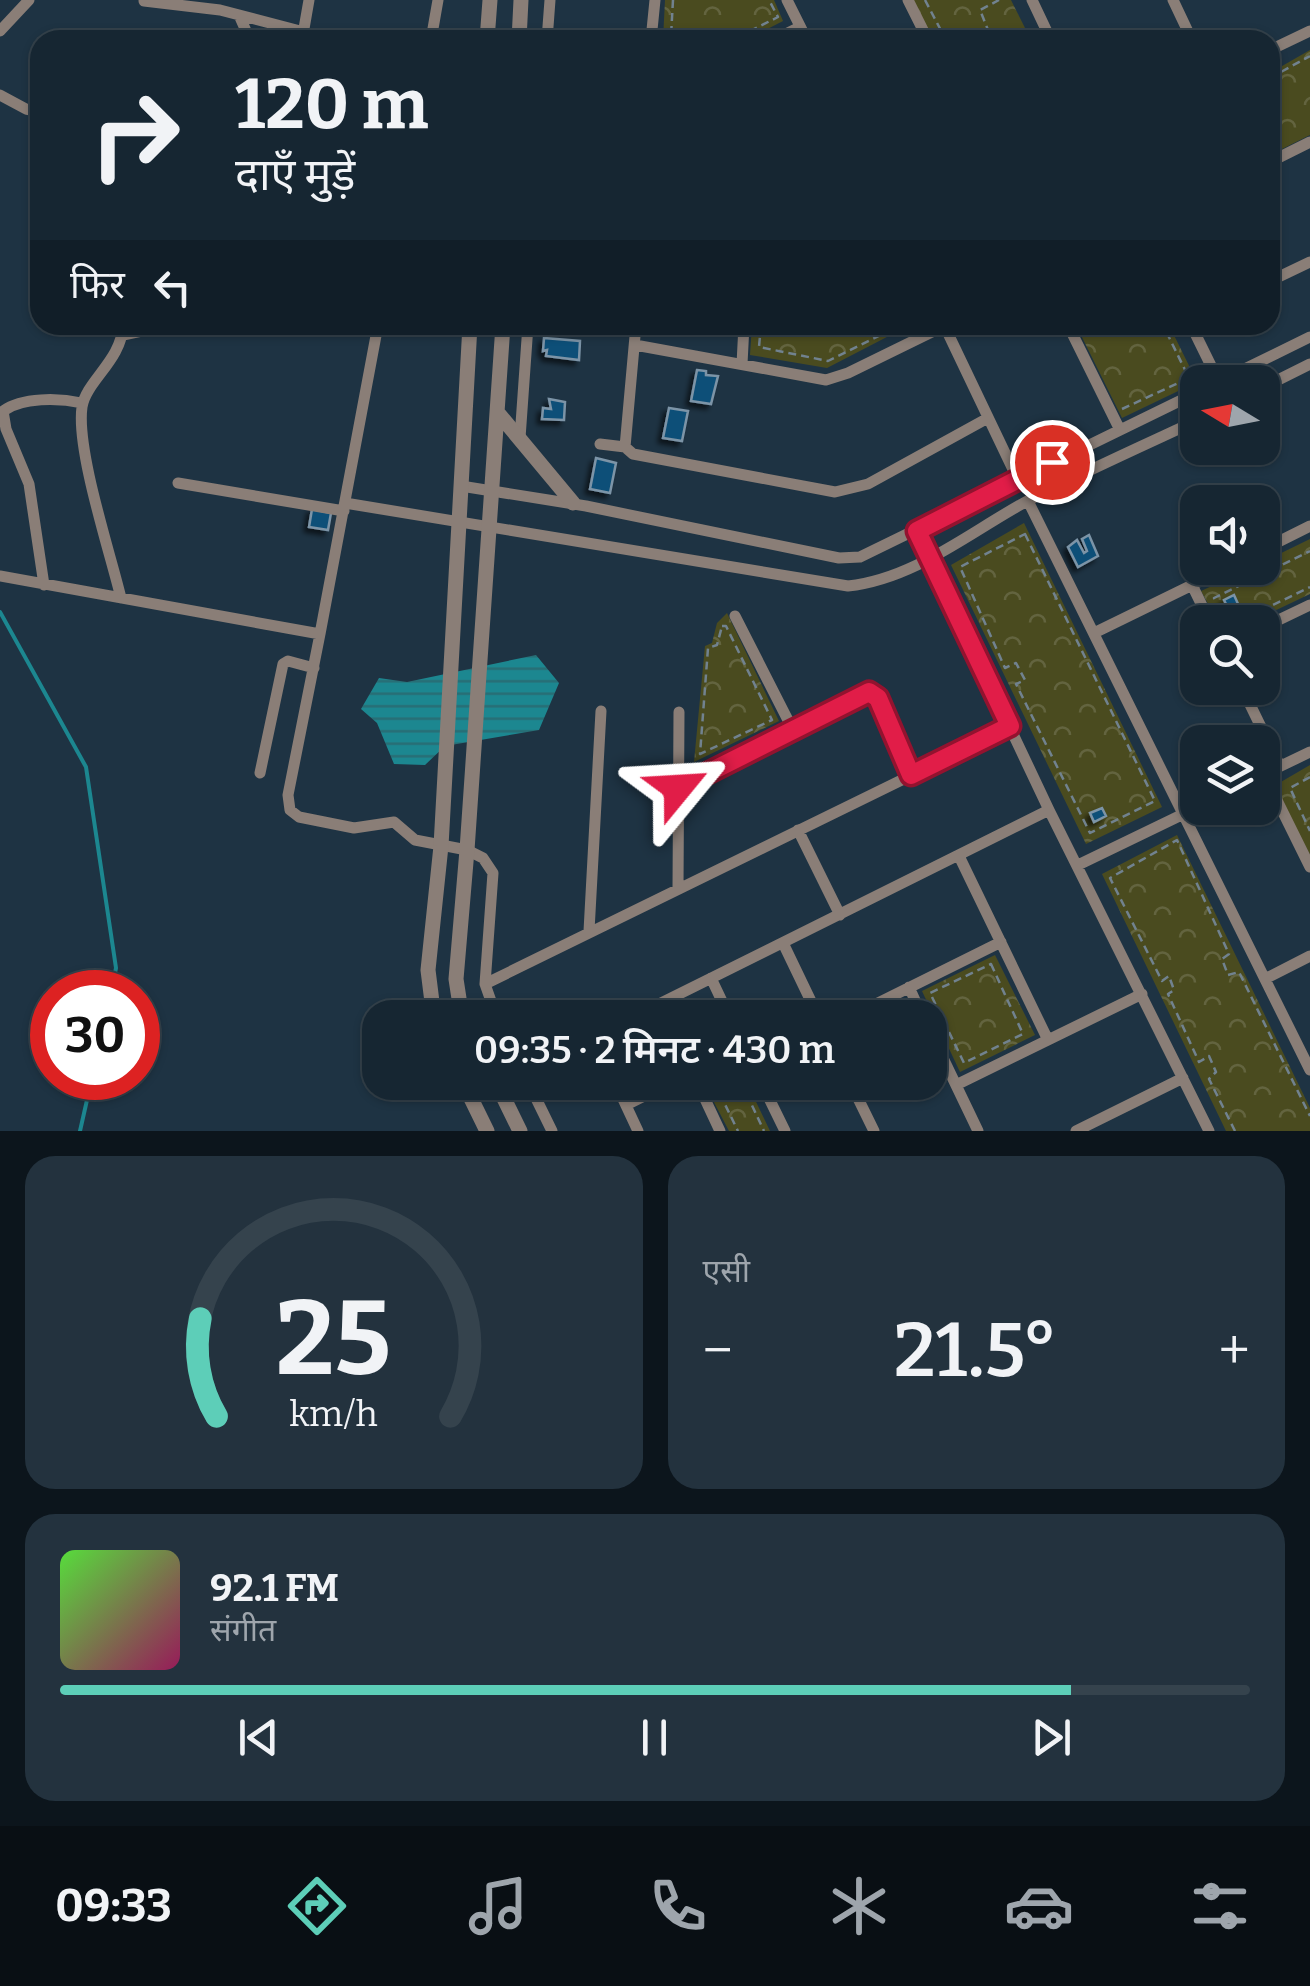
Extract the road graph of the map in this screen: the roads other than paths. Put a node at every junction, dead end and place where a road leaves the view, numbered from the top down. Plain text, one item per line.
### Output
1 (29, 0) edge
2 (144, 0) edge
3 (309, 0) edge
4 (438, 0) edge
5 (490, 0) edge
6 (521, 0) edge
7 (550, 0) edge
8 (656, 0) edge
9 (786, 0) edge
10 (908, 0) edge
11 (1032, 0) edge
12 (1173, 0) edge
13 (239, 15) junction
14 (800, 27) junction
15 (246, 30) edge
16 (285, 30) edge
17 (304, 30) edge
18 (432, 30) edge
19 (488, 30) edge
20 (519, 30) edge
21 (548, 30) edge
22 (652, 30) edge
23 (794, 30) edge
24 (801, 30) edge
25 (923, 30) edge
26 (1046, 30) edge
27 (1187, 30) edge
28 (0, 31) edge
29 (1310, 31) edge
30 (1280, 45) edge
31 (0, 95) edge
32 (30, 110) edge
33 (1310, 142) edge
34 (1280, 157) edge
35 (1310, 262) edge
36 (1280, 277) edge
37 (121, 335) edge
38 (376, 335) edge
39 (469, 335) edge
40 (502, 335) edge
41 (527, 335) edge
42 (636, 335) edge
43 (743, 335) edge
44 (925, 335) edge
45 (948, 335) edge
46 (1073, 335) edge
47 (1196, 335) edge
48 (1310, 337) edge
49 (635, 345) junction
50 (742, 364) junction
51 (1310, 364) edge
52 (1211, 365) edge
53 (1253, 365) edge
54 (1280, 379) edge
55 (1180, 400) edge
56 (82, 404) junction
57 (498, 413) junction
58 (988, 418) junction
59 (1119, 428) junction
60 (1180, 429) edge
61 (520, 438) junction
62 (600, 444) dead end
63 (625, 447) junction
64 (1018, 480) junction
65 (178, 482) dead end
66 (460, 486) junction
67 (493, 489) junction
68 (1028, 501) junction
69 (573, 504) junction
70 (344, 507) junction
71 (459, 520) junction
72 (490, 525) junction
73 (1310, 526) edge
74 (917, 531) junction
75 (1280, 541) edge
76 (930, 558) junction
77 (0, 576) edge
78 (44, 585) junction
79 (1192, 585) joint
80 (121, 598) junction
81 (1310, 604) edge
82 (1202, 605) edge
83 (735, 616) dead end
84 (1280, 619) edge
85 (1094, 633) junction
86 (320, 634) junction
87 (314, 668) junction
88 (601, 711) dead end
89 (679, 712) dead end
90 (1010, 726) junction
91 (793, 730) junction
92 (1310, 752) edge
93 (1280, 766) edge
94 (260, 773) dead end
95 (911, 775) junction
96 (678, 788) junction
97 (1180, 808) edge
98 (1280, 808) edge
99 (1049, 810) junction
100 (1180, 815) edge
101 (1188, 825) edge
102 (798, 830) junction
103 (440, 846) junction
104 (468, 850) junction
105 (960, 856) junction
106 (1078, 865) junction
107 (1310, 867) edge
108 (678, 888) junction
109 (840, 915) junction
110 (590, 931) junction
111 (1001, 942) junction
112 (783, 943) junction
113 (1310, 956) edge
114 (711, 978) junction
115 (1265, 978) junction
116 (485, 984) junction
117 (909, 988) junction
118 (1142, 994) junction
119 (432, 1000) edge
120 (459, 1000) edge
121 (490, 1000) edge
122 (666, 1000) edge
123 (721, 1000) edge
124 (810, 1000) edge
125 (885, 1000) edge
126 (915, 1000) edge
127 (1048, 1040) junction
128 (1308, 1061) edge
129 (947, 1066) edge
130 (1183, 1078) junction
131 (956, 1085) junction
132 (472, 1100) edge
133 (505, 1100) edge
134 (537, 1100) edge
135 (623, 1100) edge
136 (636, 1100) edge
137 (705, 1100) edge
138 (770, 1100) edge
139 (859, 1100) edge
140 (626, 1105) junction
141 (1105, 1117) junction
142 (487, 1131) edge
143 (520, 1131) edge
144 (552, 1131) edge
145 (638, 1131) edge
146 (720, 1131) edge
147 (785, 1131) edge
148 (874, 1131) edge
149 (978, 1131) edge
150 (1076, 1131) edge
151 (1112, 1131) edge
152 (1209, 1131) edge

1 - 28 street
2 - 13 street
3 - 17 street
4 - 18 street
5 - 19 street
6 - 20 street
7 - 21 street
8 - 22 street
9 - 14 street
10 - 25 street
11 - 26 street
12 - 27 street
13 - 15 street
13 - 16 street
14 - 23 street
14 - 24 street
29 - 30 street
31 - 32 street
33 - 34 street
35 - 36 street
37 - 56 street
38 - 70 street
39 - 66 street
40 - 57 street
41 - 61 street
42 - 49 street
43 - 50 street
44 - 50 street
45 - 58 street
46 - 59 street
47 - 52 street
48 - 53 street
49 - 50 street
49 - 63 street
51 - 54 street
55 - 59 street
56 - 78 street
56 - 80 street
57 - 61 street
57 - 67 street
58 - 63 street
58 - 64 street
59 - 64 street
60 - 68 street
61 - 69 street
62 - 63 street
64 - 74 street
65 - 70 street
66 - 67 street
66 - 71 street
67 - 69 street
67 - 72 street
68 - 76 street
68 - 85 street
69 - 74 street
70 - 71 street
70 - 86 street
71 - 72 street
71 - 103 street
72 - 76 street
72 - 104 street
73 - 75 street
74 - 76 street
76 - 90 street
77 - 78 street
78 - 80 street
79 - 82 street
79 - 85 street
80 - 86 street
81 - 84 street
83 - 91 street
85 - 97 street
86 - 87 street
87 - 94 street
87 - 103 street
88 - 110 street
89 - 96 street
90 - 95 street
90 - 99 street
91 - 95 street
91 - 96 street
92 - 93 street
95 - 102 street
96 - 108 street
98 - 107 street
99 - 105 street
99 - 106 street
100 - 106 street
101 - 115 street
102 - 108 street
102 - 109 street
103 - 104 street
103 - 119 street
104 - 116 street
104 - 120 street
105 - 109 street
105 - 111 street
106 - 118 street
108 - 110 street
109 - 112 street
110 - 116 street
111 - 117 street
111 - 127 street
112 - 114 street
112 - 124 street
113 - 115 street
114 - 122 street
114 - 123 street
115 - 128 street
116 - 121 street
117 - 125 street
117 - 126 street
118 - 127 street
118 - 130 street
127 - 131 street
129 - 131 street
130 - 141 street
130 - 152 street
131 - 149 street
132 - 142 street
133 - 143 street
134 - 144 street
135 - 140 street
136 - 140 street
137 - 146 street
138 - 147 street
139 - 148 street
140 - 145 street
141 - 150 street
141 - 151 street

